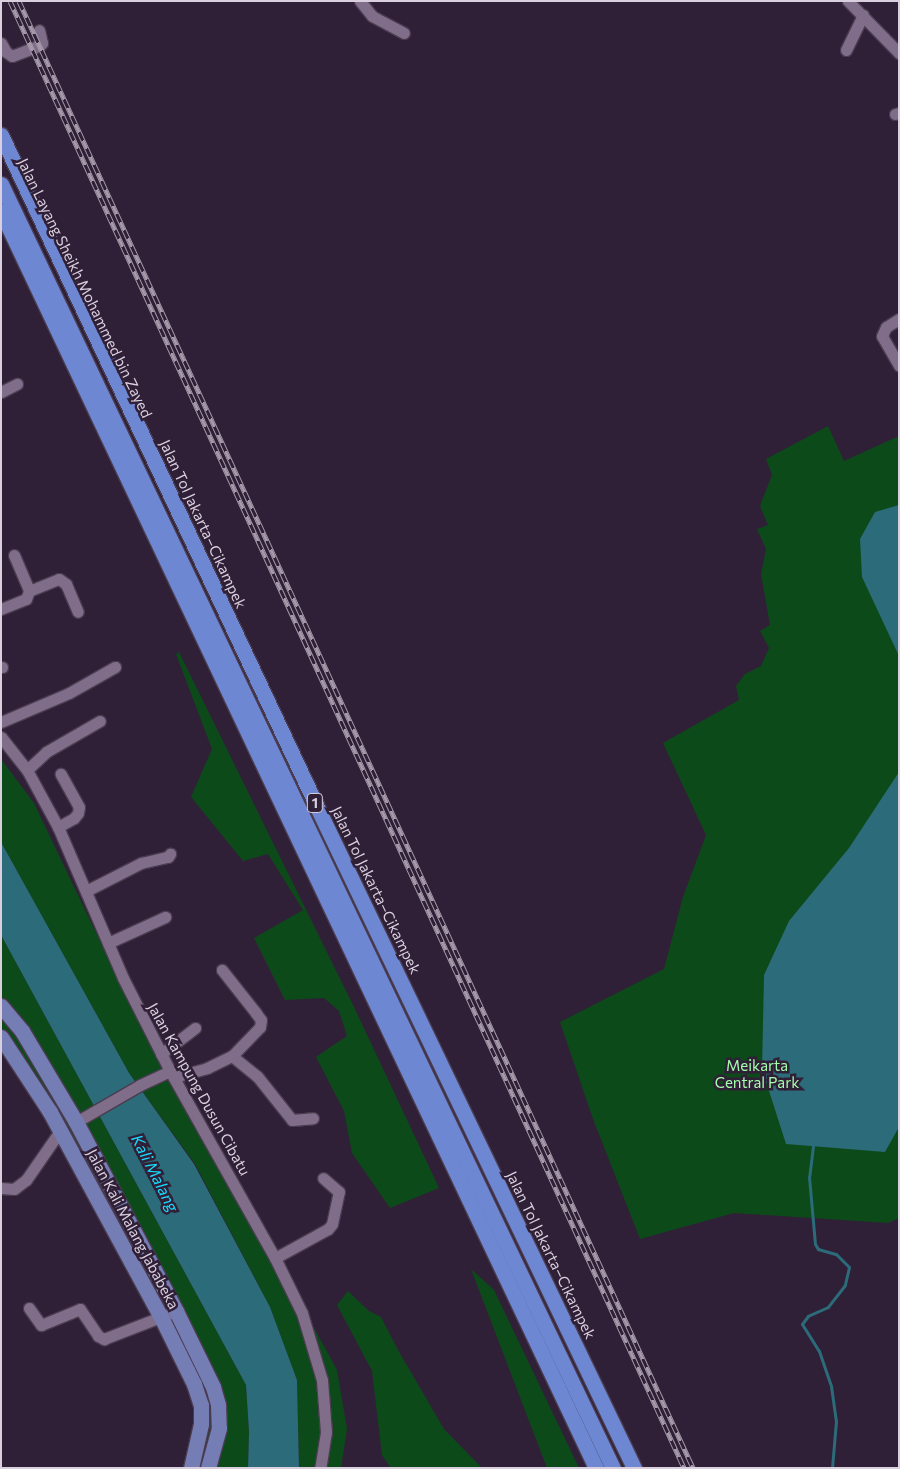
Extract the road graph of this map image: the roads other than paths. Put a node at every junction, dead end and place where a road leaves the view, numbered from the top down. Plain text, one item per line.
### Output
1 (360, 1) edge
2 (848, 1) edge
3 (863, 15) junction
4 (39, 30) dead end
5 (404, 34) dead end
6 (1, 43) edge
7 (896, 47) edge
8 (846, 50) dead end
9 (1, 135) edge
10 (1, 153) edge
11 (1, 184) edge
12 (1, 211) edge
13 (899, 319) edge
14 (899, 366) edge
15 (17, 384) dead end
16 (1, 392) edge
17 (14, 555) dead end
18 (29, 591) junction
19 (1, 610) edge
20 (78, 612) dead end
21 (114, 667) dead end
22 (100, 721) dead end
23 (1, 722) edge
24 (1, 737) edge
25 (27, 770) junction
26 (62, 774) dead end
27 (58, 827) junction
28 (170, 854) dead end
29 (86, 891) junction
30 (165, 917) dead end
31 (108, 943) junction
32 (222, 970) dead end
33 (1, 1006) edge
34 (196, 1028) dead end
35 (1, 1037) edge
36 (161, 1054) junction
37 (232, 1056) junction
38 (172, 1074) junction
39 (313, 1118) dead end
40 (76, 1122) junction
41 (60, 1131) junction
42 (323, 1178) dead end
43 (1, 1188) edge
44 (115, 1194) junction
45 (99, 1202) junction
46 (275, 1258) junction
47 (29, 1308) dead end
48 (176, 1311) junction
49 (161, 1317) junction
50 (191, 1468) edge
51 (208, 1468) edge
52 (320, 1468) edge
53 (596, 1468) edge
54 (613, 1468) edge
55 (629, 1468) edge
56 (634, 1468) edge

1 - 5 street
2 - 3 street
3 - 7 street
3 - 8 street
4 - 6 street
9 - 56 highway, Jalan Tol Jakarta–Cikampek / 1
10 - 55 highway, Jalan Layang Sheikh Mohammed bin Zayed / 1
11 - 54 highway, Jalan Layang Sheikh Mohammed bin Zayed / 1
12 - 53 highway, 1
13 - 14 street
15 - 16 street
17 - 18 street
18 - 19 street
18 - 20 street
21 - 23 street
22 - 25 street
24 - 25 street, Jalan Kampung Dusun Cibatu
25 - 27 street, Jalan Kampung Dusun Cibatu
26 - 27 street
27 - 29 street, Jalan Kampung Dusun Cibatu
28 - 29 street
29 - 31 street, Jalan Kampung Dusun Cibatu
30 - 31 street
31 - 36 street, Jalan Kampung Dusun Cibatu
32 - 37 street
33 - 40 main road, Jalan Kali Malang Jababeka
34 - 36 street
35 - 41 main road, Jalan Kali Malang Jababeka
36 - 38 street, Jalan Kampung Dusun Cibatu
37 - 38 street
37 - 39 street
38 - 40 street
38 - 46 street, Jalan Kampung Dusun Cibatu
40 - 44 main road, Jalan Kali Malang Jababeka
41 - 43 street
41 - 45 main road, Jalan Kali Malang Jababeka
42 - 46 street
44 - 45 main road
44 - 48 main road, Jalan Kali Malang Jababeka
45 - 49 main road, Jalan Kali Malang Jababeka
46 - 52 street, Jalan Kampung Dusun Cibatu
47 - 49 street
48 - 49 street
48 - 51 main road, Jalan Kali Malang Jababeka
49 - 50 main road, Jalan Kali Malang Jababeka

